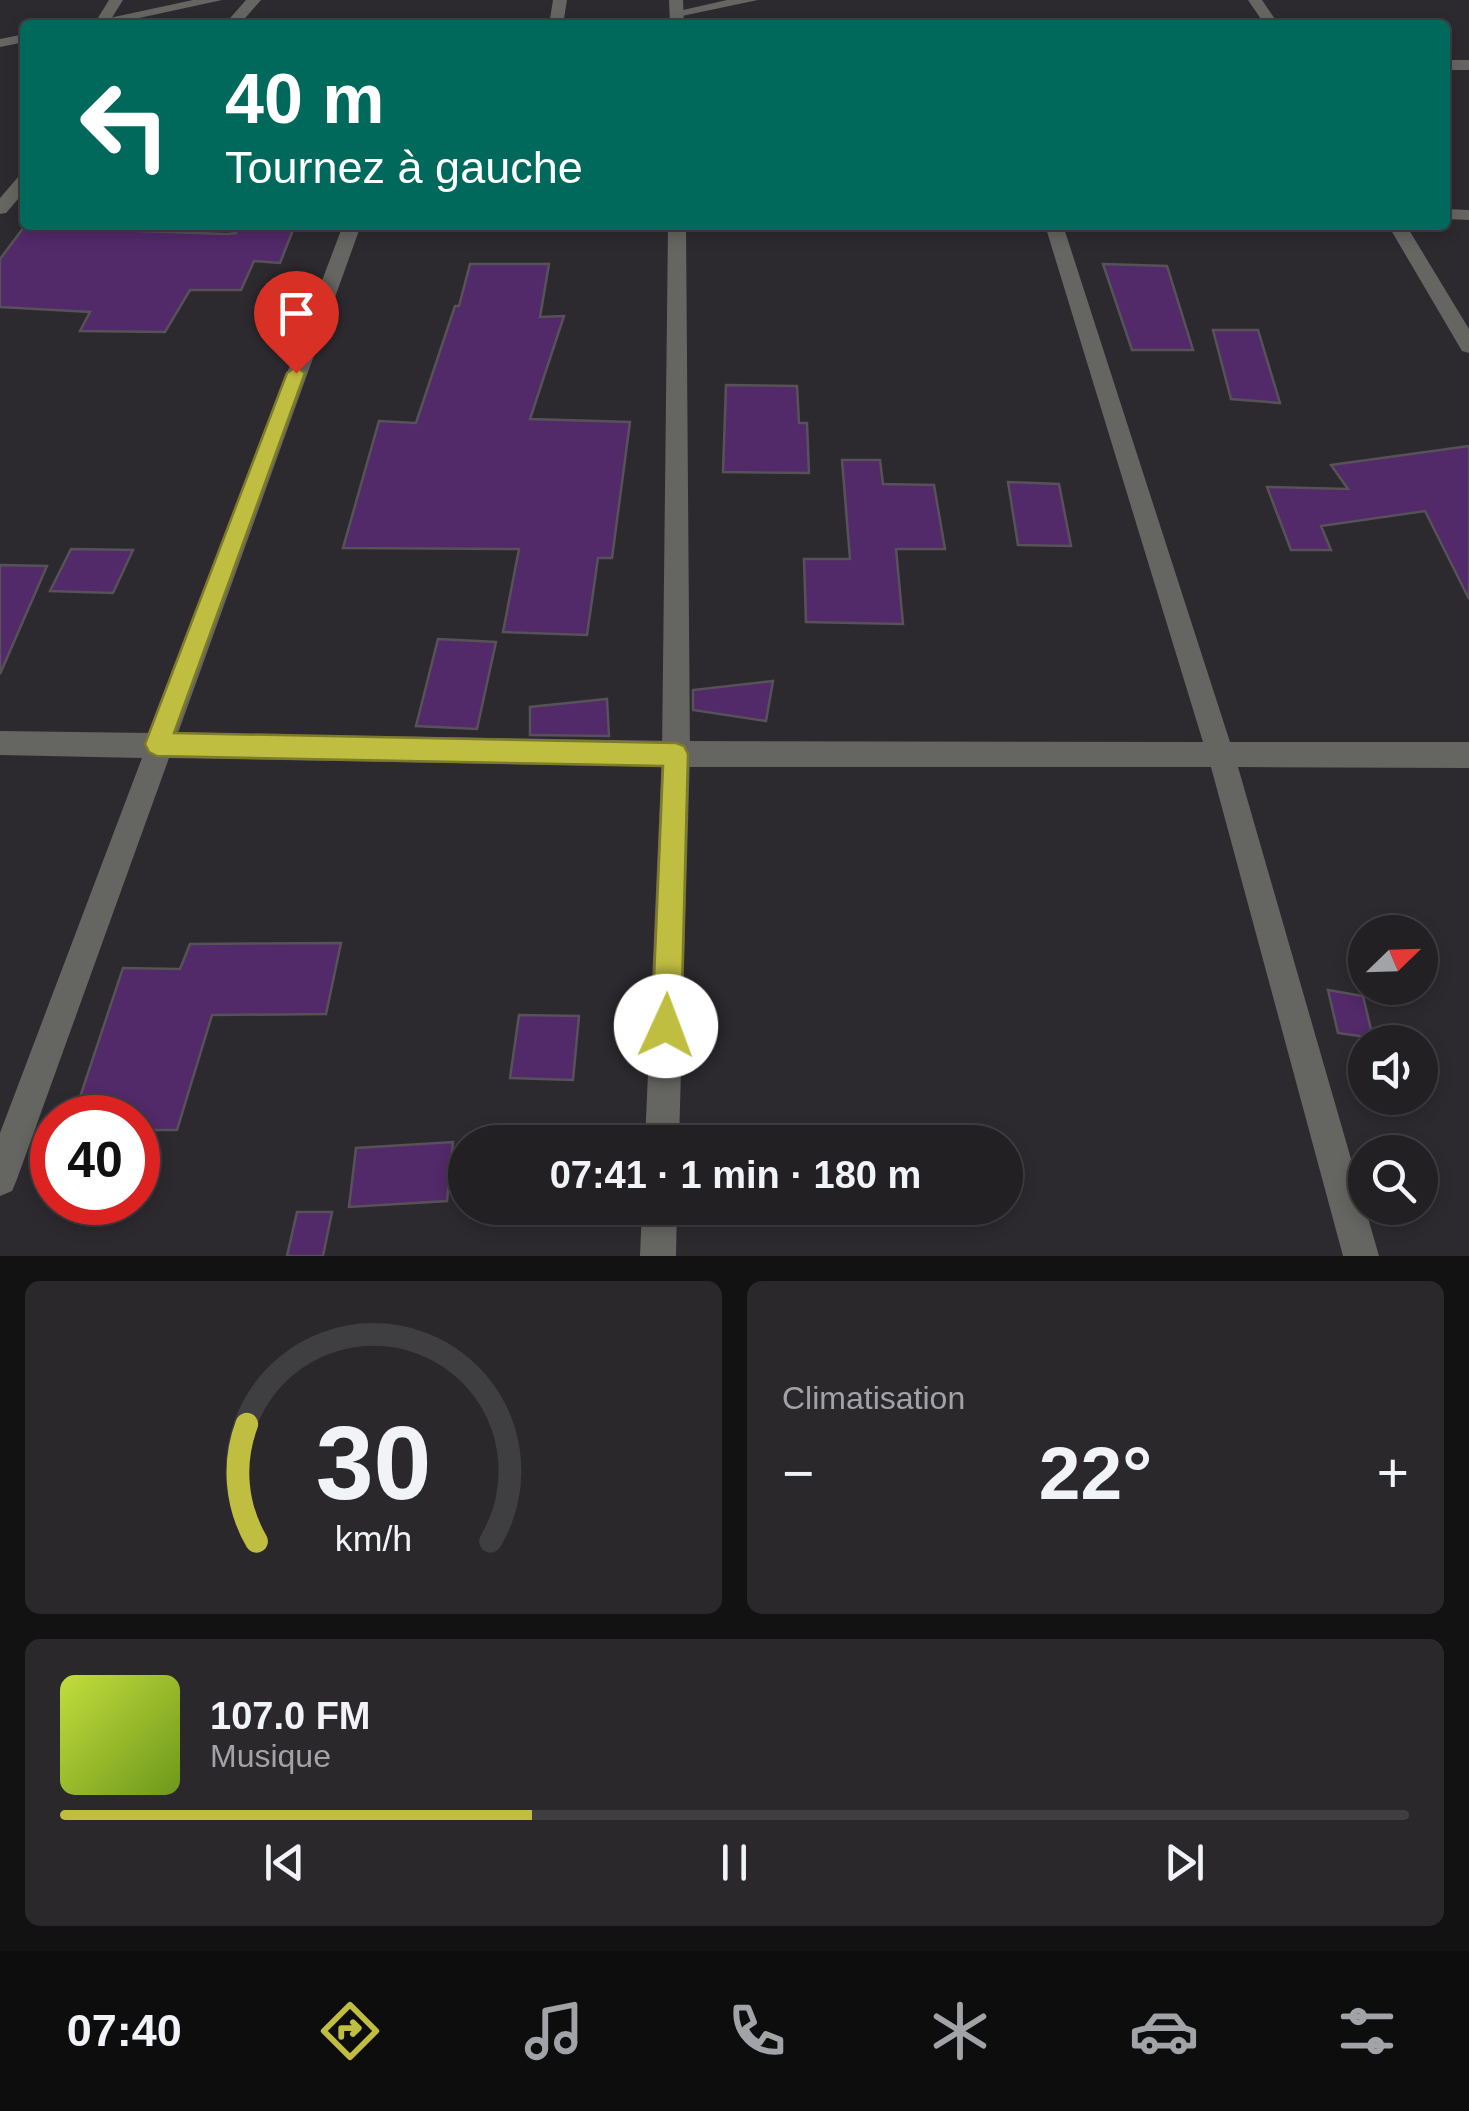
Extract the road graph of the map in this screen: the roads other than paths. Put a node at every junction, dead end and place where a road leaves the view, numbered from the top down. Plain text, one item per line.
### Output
1 (215, 0) edge
2 (254, 0) edge
3 (750, 0) edge
4 (677, 13) edge
5 (107, 20) edge
6 (236, 20) edge
7 (20, 186) edge
8 (0, 209) edge
9 (350, 230) edge
10 (677, 230) edge
11 (1056, 230) edge
12 (1400, 230) edge
13 (1469, 346) edge
14 (0, 743) edge
15 (157, 744) junction
16 (676, 754) junction
17 (1221, 754) junction
18 (1469, 755) edge
19 (663, 1125) edge
20 (0, 1179) edge
21 (659, 1225) edge
22 (658, 1256) edge
23 (1361, 1256) edge

1 - 5 street
2 - 6 street
3 - 4 street
7 - 8 street
9 - 15 street
10 - 16 street
11 - 17 street
12 - 13 street
14 - 15 street
15 - 16 street
15 - 20 street
16 - 17 street
16 - 19 street
17 - 18 street
17 - 23 street
21 - 22 street

